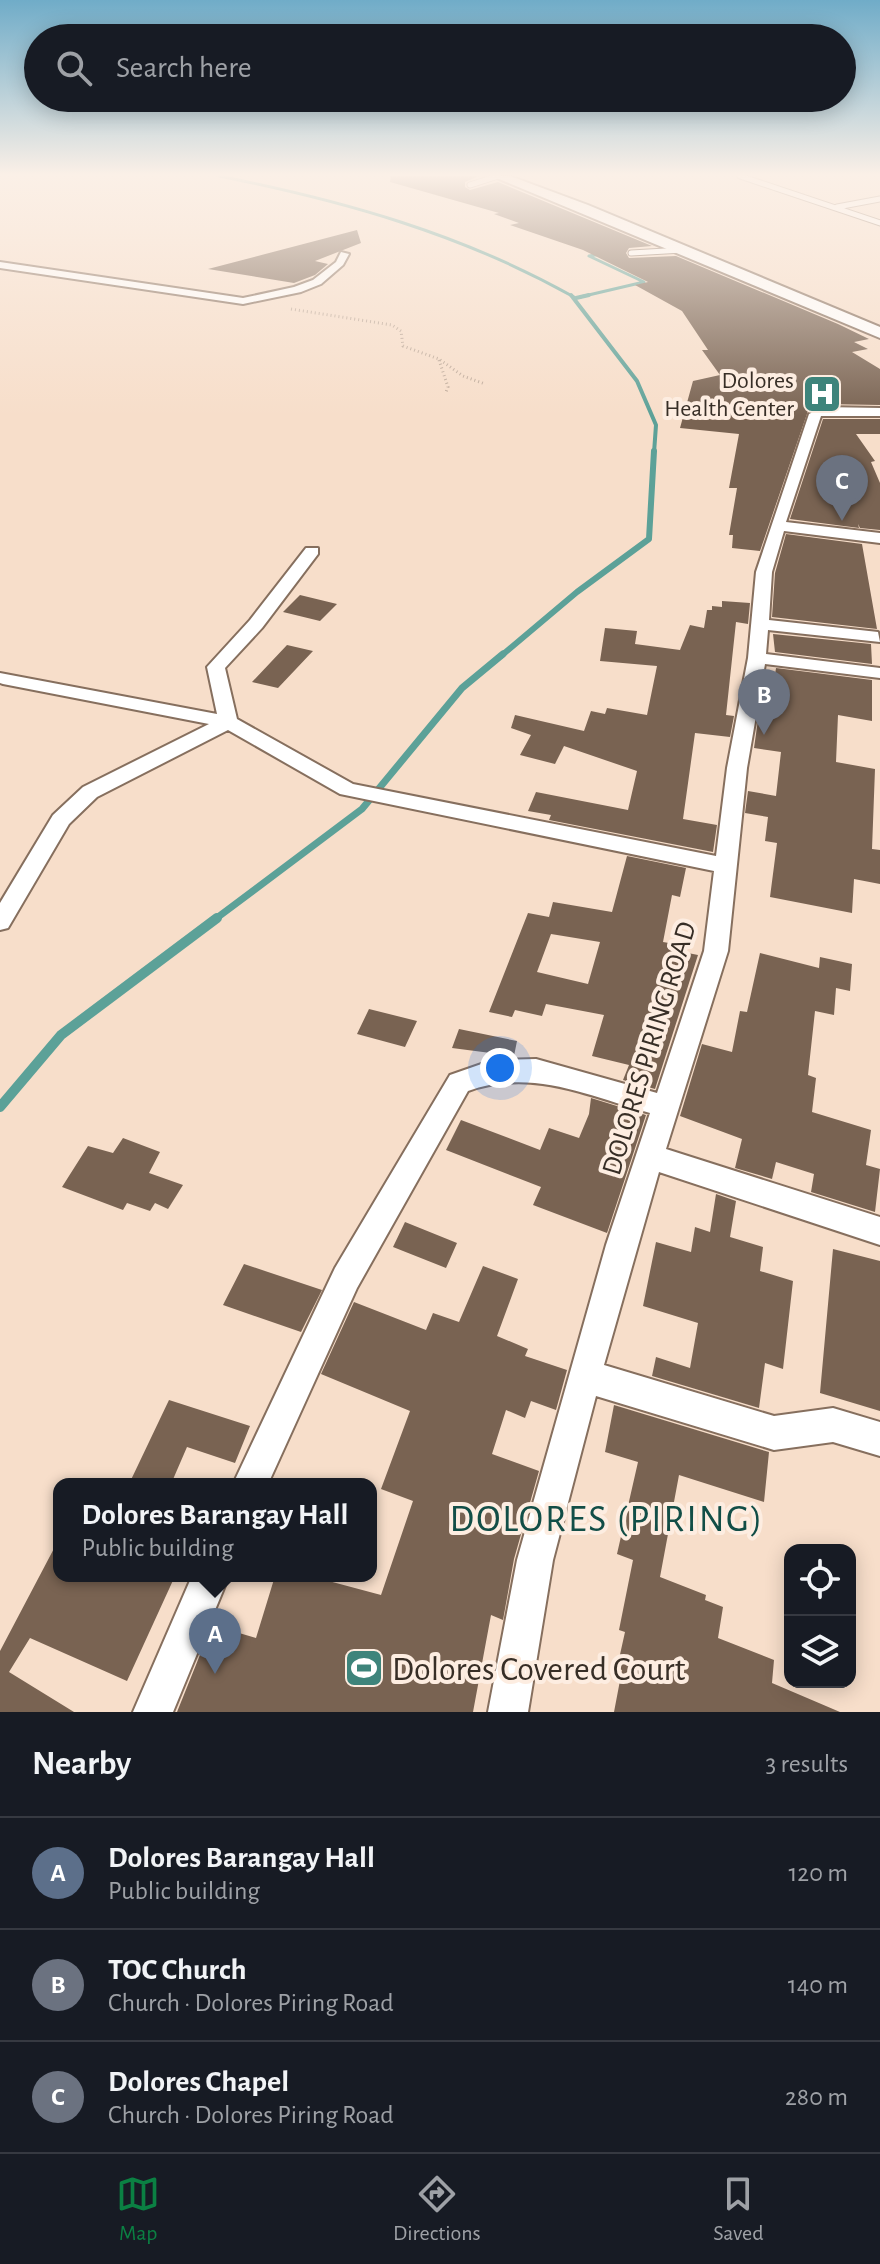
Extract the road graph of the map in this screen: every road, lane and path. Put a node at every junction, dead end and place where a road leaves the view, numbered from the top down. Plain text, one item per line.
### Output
1 (343, 256) edge
2 (698, 256) edge
3 (0, 265) edge
4 (243, 301) junction
5 (880, 333) edge
6 (439, 359) junction
7 (485, 384) dead end
8 (446, 392) dead end
9 (880, 412) edge
10 (777, 526) junction
11 (872, 537) edge
12 (312, 551) dead end
13 (866, 553) dead end
14 (761, 624) junction
15 (878, 637) edge
16 (757, 658) junction
17 (880, 673) edge
18 (3, 678) dead end
19 (228, 722) junction
20 (727, 866) junction
21 (0, 922) edge
22 (664, 1106) junction
23 (651, 1157) junction
24 (880, 1231) edge
25 (586, 1376) junction
26 (880, 1439) edge
27 (253, 1478) edge
28 (208, 1582) edge
29 (153, 1712) edge
30 (508, 1712) edge

1 - 4 street
2 - 5 main road
3 - 4 street
4 - 6 path
6 - 7 path
6 - 8 path
9 - 10 street, DOLORES PIRING ROAD
10 - 11 street
10 - 14 street, DOLORES PIRING ROAD
11 - 13 street
12 - 19 street
14 - 15 street
14 - 16 street, DOLORES PIRING ROAD
16 - 17 street
16 - 20 street, DOLORES PIRING ROAD
18 - 19 street
19 - 20 street
19 - 21 street
20 - 22 street, DOLORES PIRING ROAD
22 - 23 street, DOLORES PIRING ROAD
22 - 27 street
23 - 24 street
23 - 25 street, DOLORES PIRING ROAD
25 - 26 street
25 - 30 street, DOLORES PIRING ROAD
28 - 29 street

